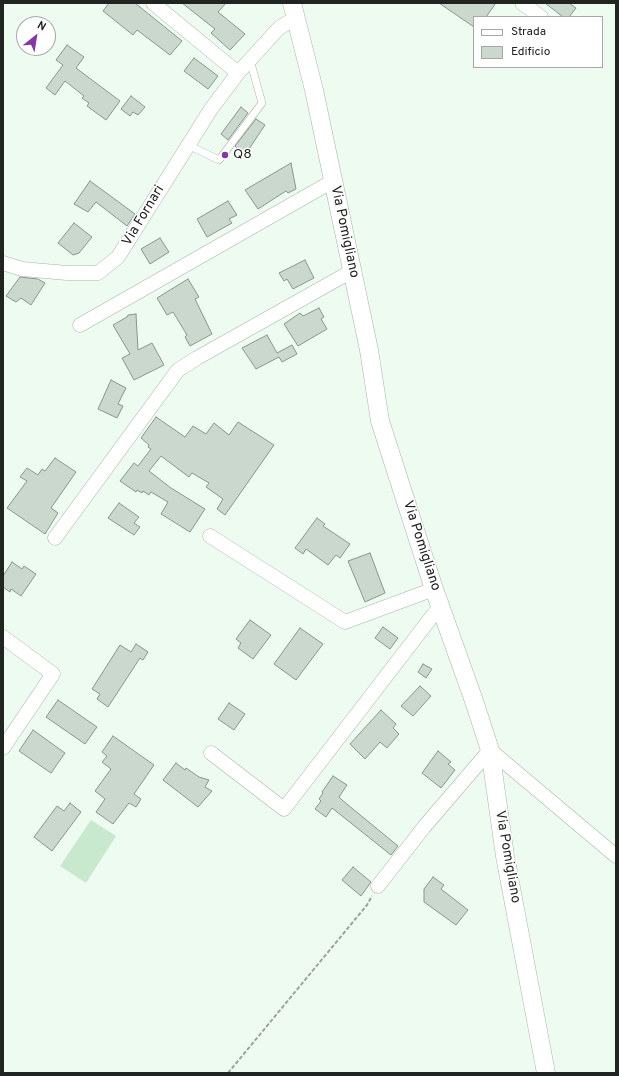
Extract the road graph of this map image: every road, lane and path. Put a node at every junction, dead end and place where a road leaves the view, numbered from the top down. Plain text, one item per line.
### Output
1 (153, 3) edge
2 (522, 3) edge
3 (294, 11) edge
4 (540, 16) edge
5 (250, 60) junction
6 (238, 73) junction
7 (188, 145) junction
8 (333, 181) junction
9 (3, 263) edge
10 (352, 271) junction
11 (80, 326) dead end
12 (210, 536) dead end
13 (55, 538) dead end
14 (434, 589) junction
15 (440, 606) junction
16 (3, 637) edge
17 (3, 748) edge
18 (490, 750) junction
19 (211, 753) dead end
20 (616, 856) edge
21 (378, 886) joint
22 (228, 1073) edge
23 (546, 1073) edge

1 - 6 street
2 - 4 street
3 - 5 street, Via Fornari
3 - 8 street, Via Pomigliano
5 - 6 street, Via Fornari
5 - 7 lane
6 - 7 street, Via Fornari
7 - 9 street, Via Fornari
8 - 10 street, Via Pomigliano
8 - 11 street
10 - 13 street
10 - 14 street, Via Pomigliano
12 - 14 street
14 - 15 street, Via Pomigliano
15 - 18 street, Via Pomigliano
15 - 19 street
16 - 17 street
18 - 20 street
18 - 21 street
18 - 23 street, Via Pomigliano
21 - 22 path

